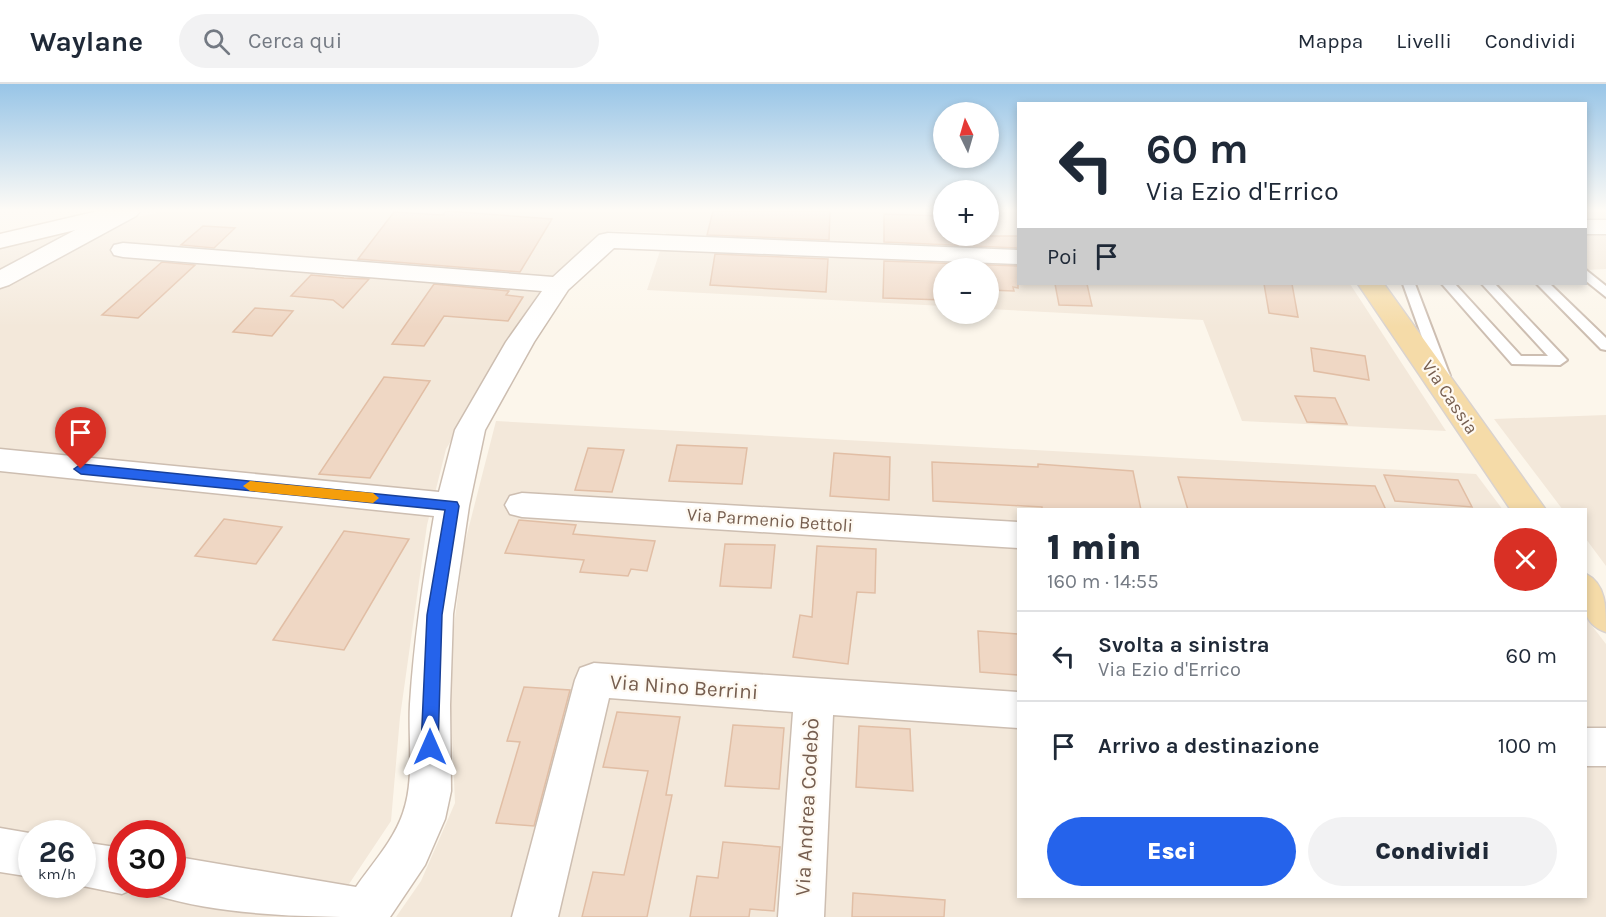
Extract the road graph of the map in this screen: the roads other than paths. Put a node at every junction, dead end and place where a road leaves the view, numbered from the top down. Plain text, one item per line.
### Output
1 (55, 250) edge
2 (123, 250) dead end
3 (597, 250) edge
4 (846, 250) edge
5 (1017, 257) edge
6 (1587, 273) edge
7 (1606, 273) edge
8 (1587, 274) edge
9 (0, 280) edge
10 (559, 285) junction
11 (1372, 285) edge
12 (1409, 285) edge
13 (1449, 285) edge
14 (1489, 285) edge
15 (1544, 285) edge
16 (1606, 293) edge
17 (1606, 346) edge
18 (1451, 399) junction
19 (0, 460) edge
20 (522, 505) dead end
21 (452, 506) junction
22 (1528, 508) edge
23 (1017, 536) edge
24 (1587, 590) edge
25 (1606, 617) edge
26 (814, 697) junction
27 (1017, 710) edge
28 (1587, 747) edge
29 (1606, 747) edge
30 (0, 850) edge
31 (18, 853) edge
32 (186, 882) edge
33 (365, 914) edge
34 (536, 917) edge
35 (801, 917) edge

1 - 9 street
2 - 10 street
3 - 10 street
4 - 5 street
6 - 7 lane
8 - 16 lane
10 - 21 street
11 - 18 main road, Via Cassia
12 - 18 lane
13 - 14 lane
15 - 17 lane
18 - 22 main road, Via Cassia
19 - 21 street
20 - 23 street, Via Parmenio Bettoli
21 - 33 street
24 - 25 main road
26 - 27 street, Via Nino Berrini
26 - 34 street, Via Nino Berrini
26 - 35 street, Via Andrea Codebò
28 - 29 street
30 - 31 street
32 - 33 street

